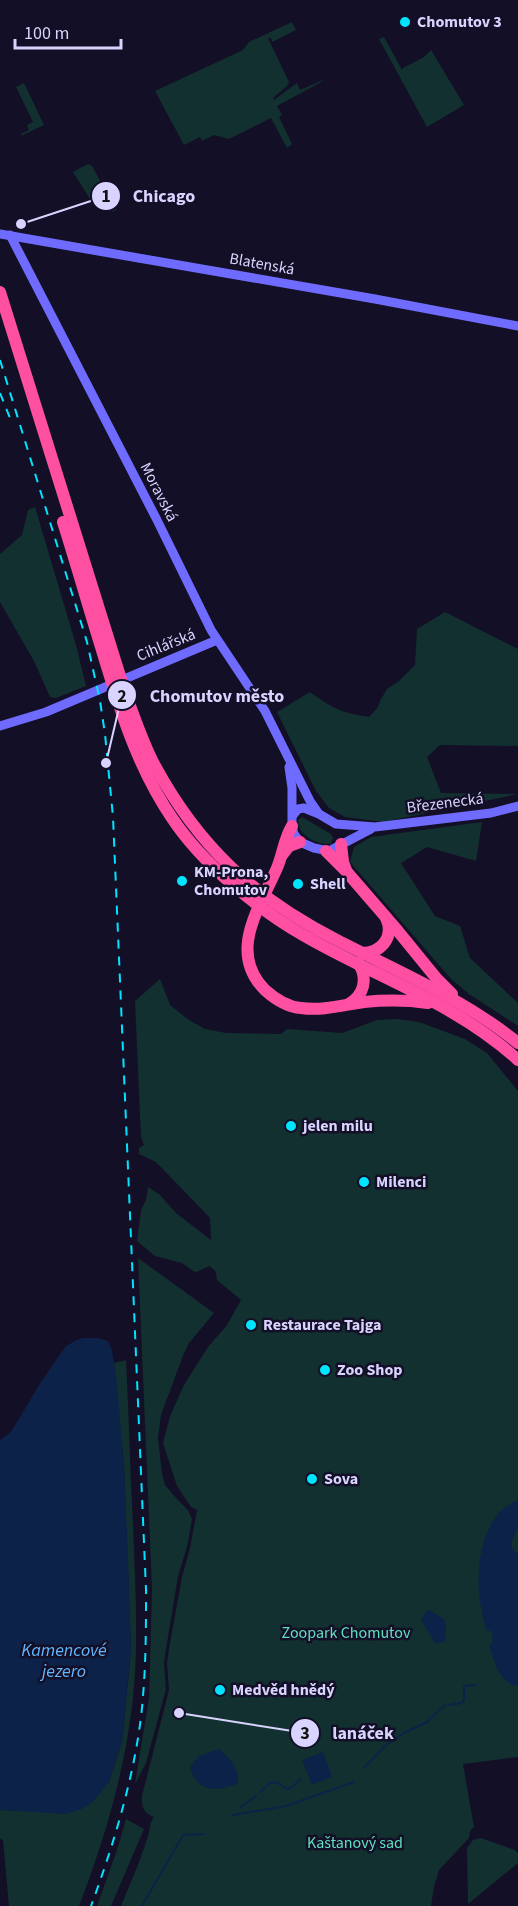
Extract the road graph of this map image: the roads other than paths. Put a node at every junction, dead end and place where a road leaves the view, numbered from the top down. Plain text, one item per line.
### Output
1 (5, 235) edge
2 (0, 292) edge
3 (0, 320) edge
4 (518, 326) edge
5 (217, 640) junction
6 (109, 656) junction
7 (0, 726) edge
8 (287, 758) junction
9 (518, 806) edge
10 (319, 813) junction
11 (292, 820) junction
12 (336, 824) junction
13 (375, 827) junction
14 (300, 842) junction
15 (341, 844) junction
16 (326, 851) junction
17 (282, 856) junction
18 (346, 871) junction
19 (385, 917) junction
20 (360, 959) junction
21 (462, 1003) junction
22 (438, 1004) junction
23 (346, 1005) junction
24 (518, 1044) edge
25 (518, 1060) edge

1 - 4 street, Blatenská
1 - 5 street, Moravská
2 - 6 highway
3 - 6 highway
5 - 7 street, Cihlářská
5 - 8 street, Moravská
6 - 20 highway
8 - 10 street
8 - 11 street
9 - 13 street, Březenecká
10 - 11 street
10 - 12 street
11 - 14 street
11 - 17 highway
12 - 13 street
12 - 15 street
13 - 15 street
14 - 16 street
14 - 17 highway
15 - 16 street
15 - 18 highway
16 - 18 highway
17 - 23 highway
18 - 19 highway
19 - 20 highway
19 - 21 highway
20 - 21 highway
20 - 22 highway
20 - 23 highway
21 - 24 highway
22 - 23 highway
22 - 25 highway

